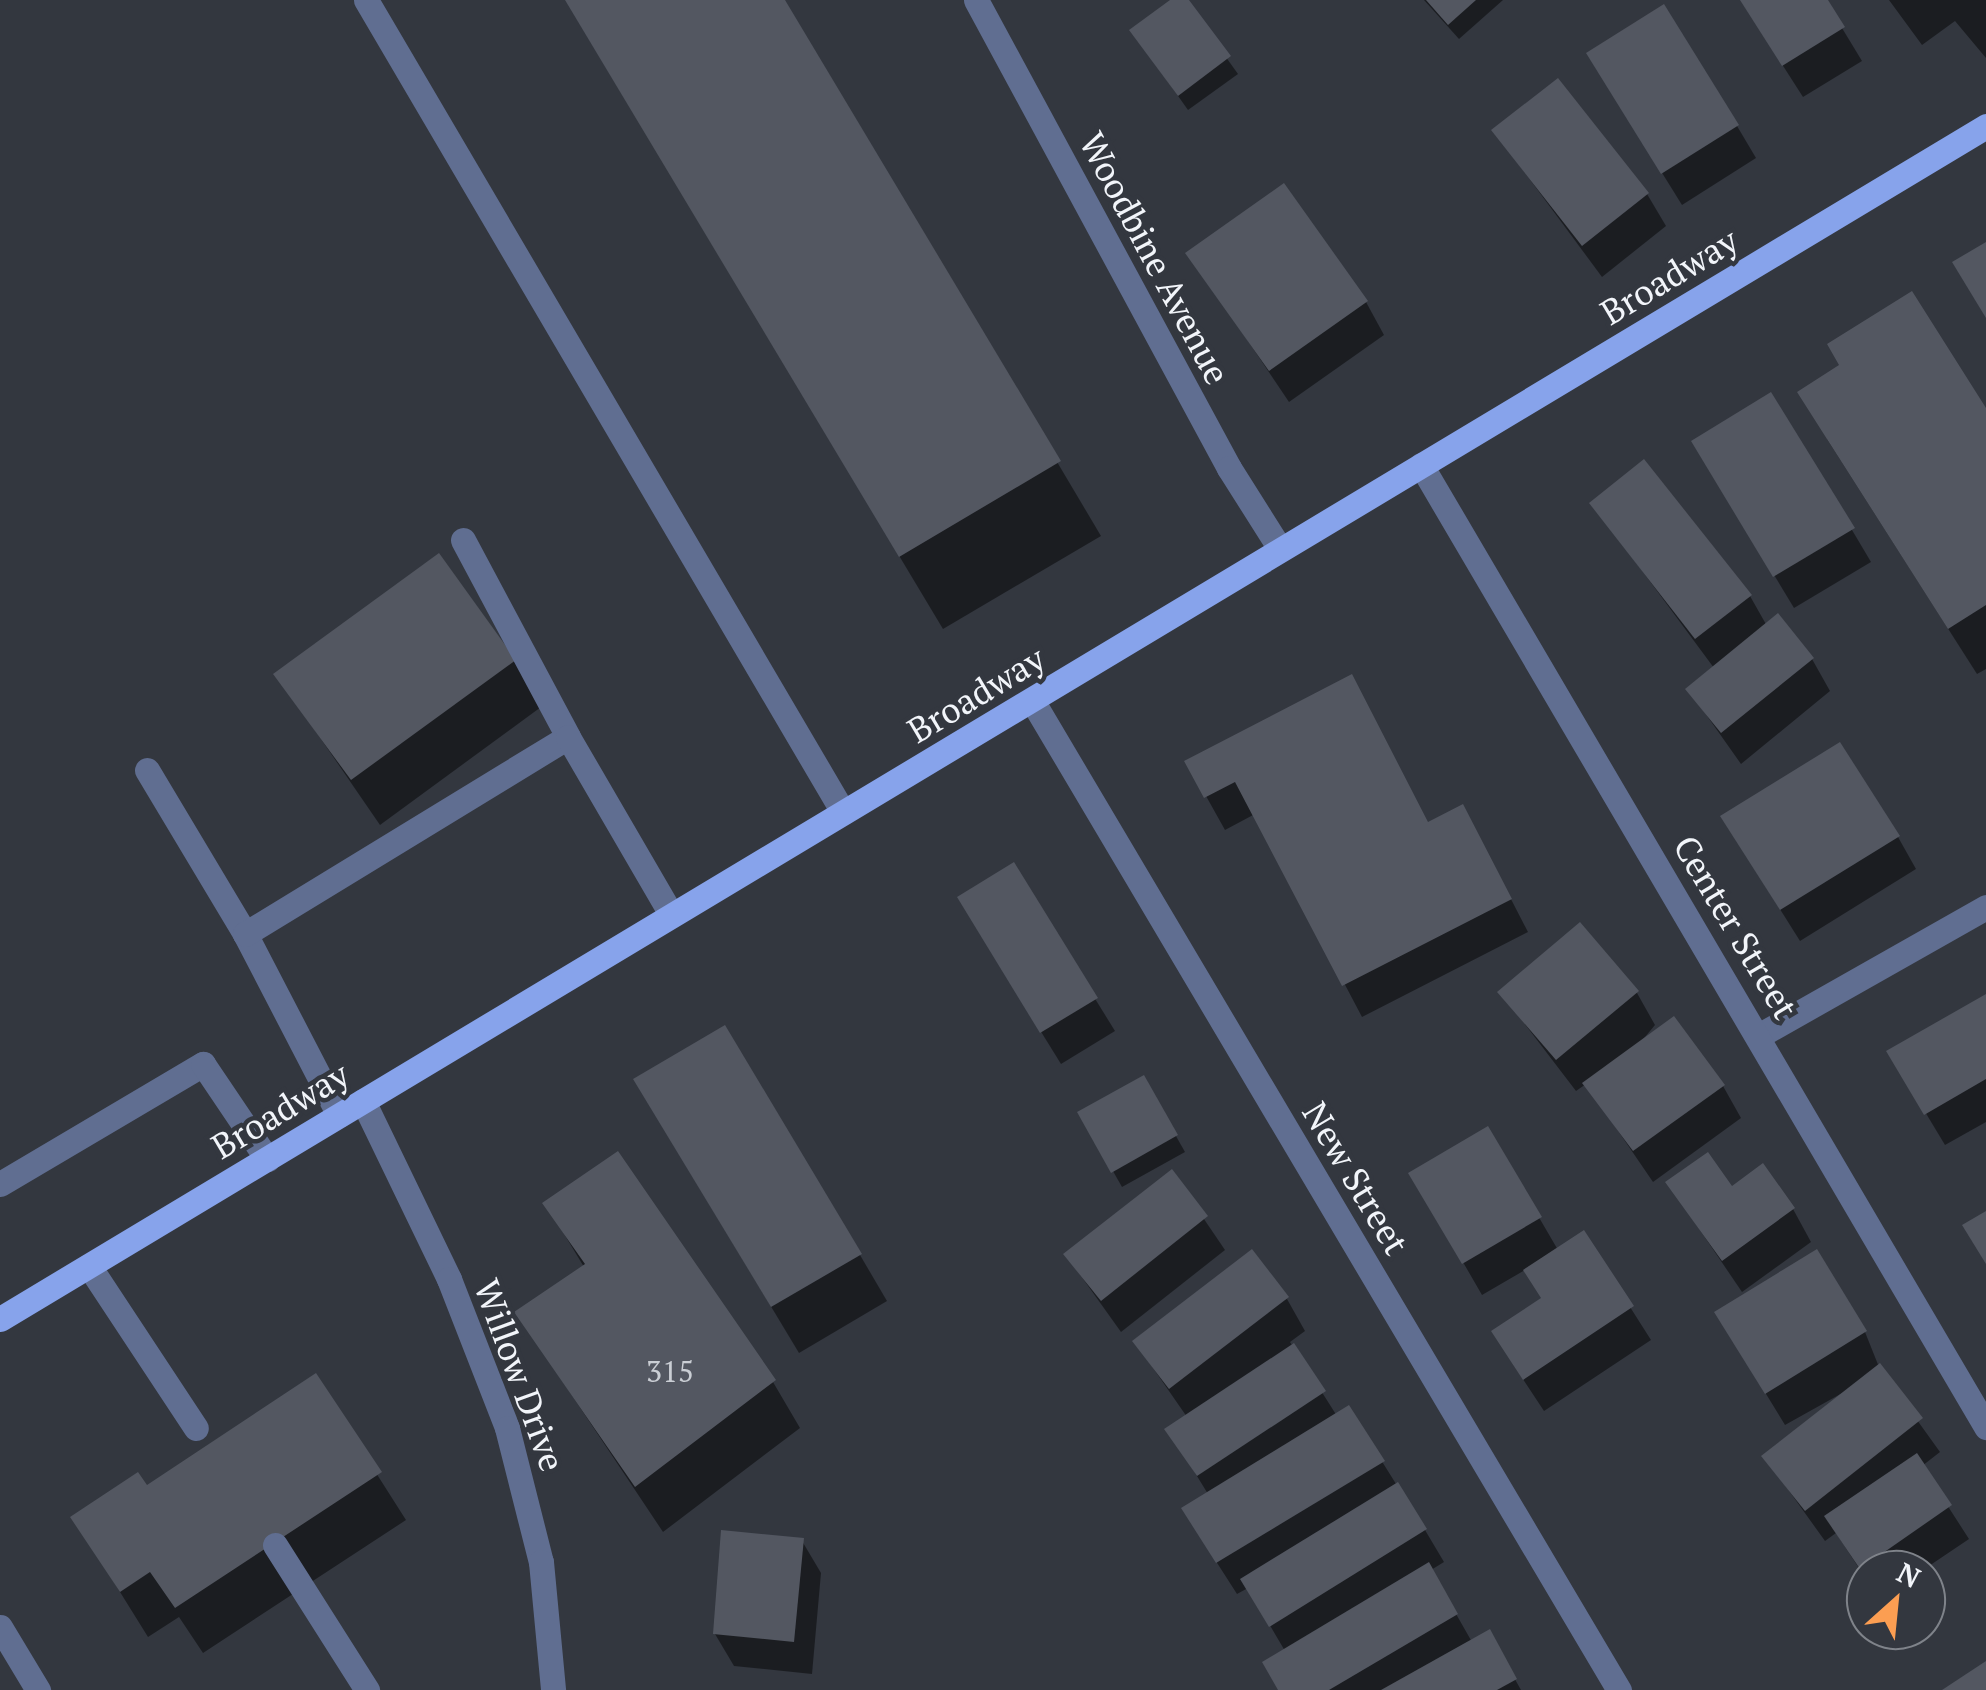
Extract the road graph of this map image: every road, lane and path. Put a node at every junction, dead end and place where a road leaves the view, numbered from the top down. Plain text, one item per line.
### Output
1 (366, 0) edge
2 (976, 0) edge
3 (1986, 126) edge
4 (1421, 465) junction
5 (464, 540) dead end
6 (1279, 547) junction
7 (1033, 702) junction
8 (568, 737) junction
9 (147, 770) dead end
10 (843, 812) junction
11 (1986, 907) edge
12 (672, 914) junction
13 (245, 934) junction
14 (1760, 1035) junction
15 (363, 1101) junction
16 (340, 1115) junction
17 (267, 1159) junction
18 (0, 1184) edge
19 (89, 1266) junction
20 (0, 1319) edge
21 (1986, 1427) edge
22 (196, 1428) dead end
23 (276, 1545) dead end
24 (0, 1628) edge
25 (38, 1690) edge
26 (367, 1690) edge
27 (552, 1690) edge
28 (1619, 1690) edge

1 - 10 street
2 - 6 street, Woodbine Avenue
3 - 4 main road, Broadway
4 - 6 main road, Broadway
4 - 14 street, Center Street
5 - 8 street
6 - 7 main road, Broadway
7 - 10 main road, Broadway
7 - 28 street, New Street
8 - 12 street
8 - 13 street
9 - 13 street
10 - 12 main road, Broadway
11 - 14 street
12 - 15 main road, Broadway
13 - 16 street
14 - 21 street, Center Street
15 - 16 main road, Broadway
15 - 27 street, Willow Drive
16 - 17 main road, Broadway
17 - 18 street
17 - 19 main road, Broadway
19 - 20 main road, Broadway
19 - 22 street
23 - 26 street
24 - 25 street

